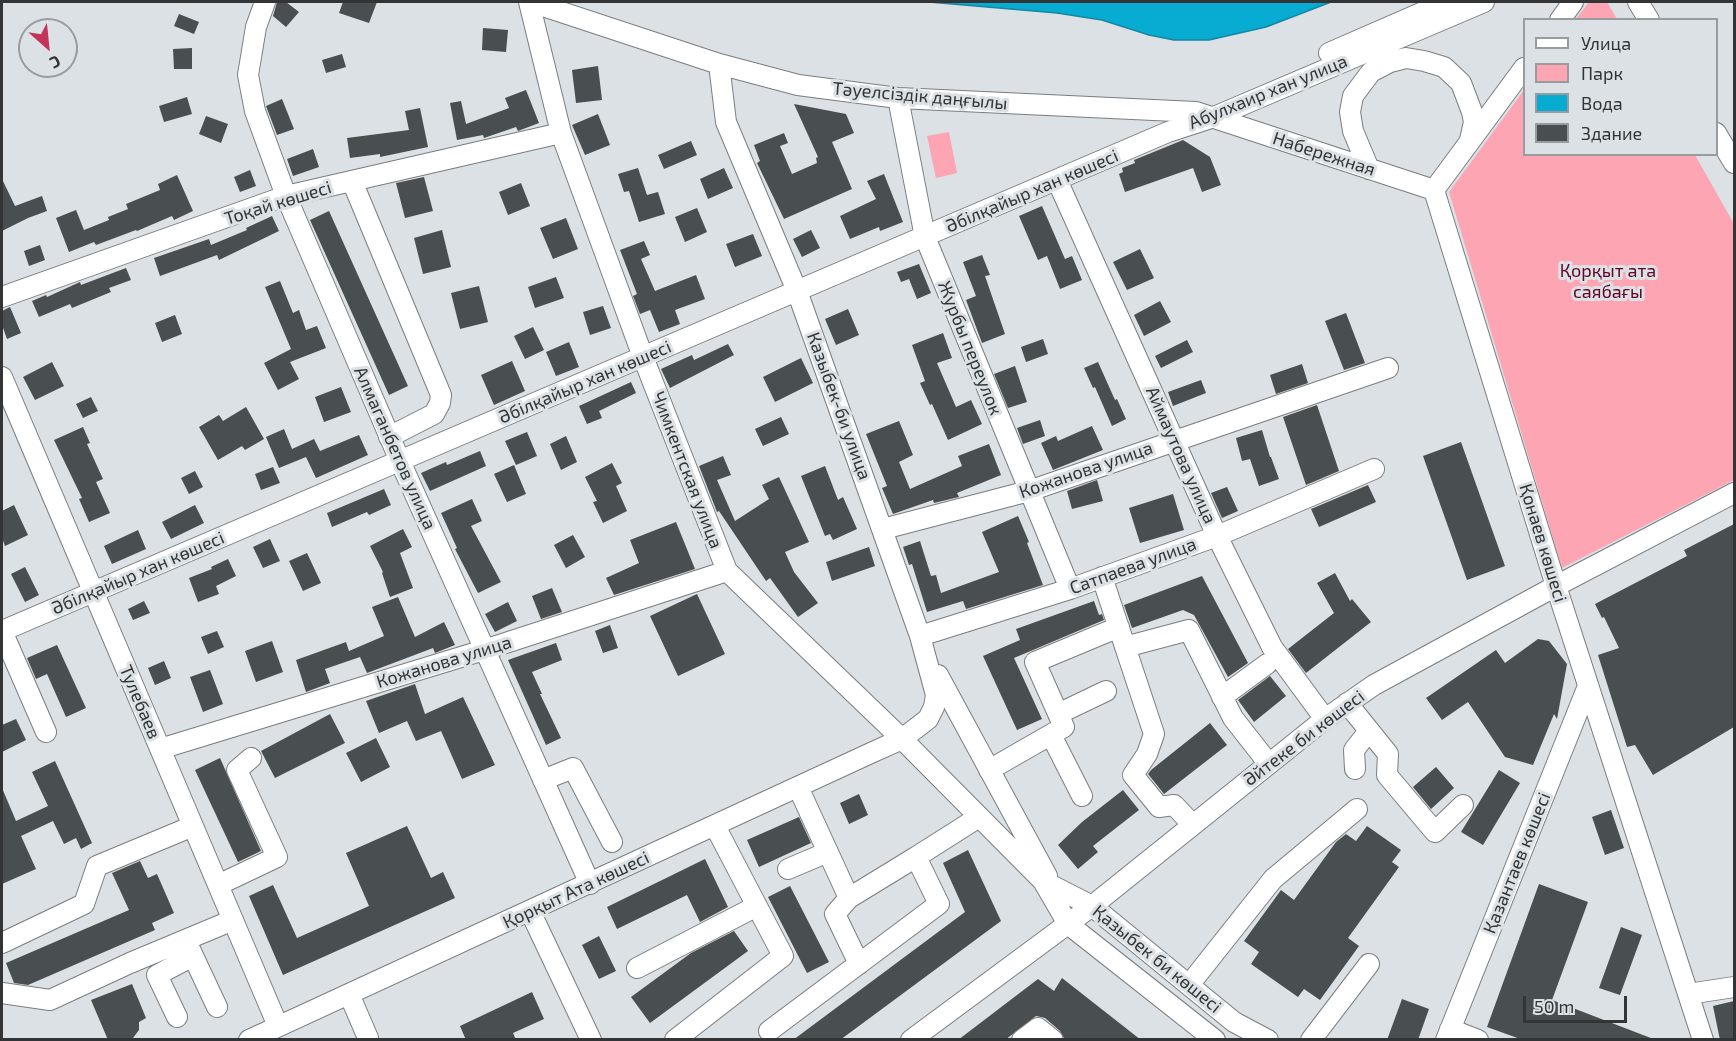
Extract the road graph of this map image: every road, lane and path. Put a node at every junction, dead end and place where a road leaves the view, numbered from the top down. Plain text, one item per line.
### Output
1 (265, 2) edge
2 (530, 2) edge
3 (1446, 2) edge
4 (1484, 2) edge
5 (1573, 2) edge
6 (1638, 2) edge
7 (1561, 18) edge
8 (1648, 18) edge
9 (719, 64) junction
10 (1523, 69) edge
11 (898, 98) junction
12 (1205, 114) junction
13 (1168, 132) joint
14 (561, 133) junction
15 (1718, 136) edge
16 (1470, 142) junction
17 (1734, 164) edge
18 (1369, 168) junction
19 (1057, 180) junction
20 (352, 181) junction
21 (1434, 190) junction
22 (286, 196) junction
23 (925, 237) junction
24 (798, 291) junction
25 (2, 297) edge
26 (643, 357) junction
27 (1388, 368) dead end
28 (2, 377) edge
29 (389, 437) junction
30 (1174, 440) junction
31 (400, 461) junction
32 (1374, 469) dead end
33 (1029, 491) junction
34 (1734, 493) edge
35 (883, 529) junction
36 (1217, 536) junction
37 (727, 571) junction
38 (1102, 578) junction
39 (1556, 586) junction
40 (1070, 589) junction
41 (93, 592) junction
42 (1119, 627) junction
43 (2, 631) edge
44 (923, 645) junction
45 (1125, 647) junction
46 (484, 650) junction
47 (1267, 663) dead end
48 (1588, 686) junction
49 (1106, 691) dead end
50 (1222, 697) junction
51 (1347, 703) junction
52 (1058, 714) junction
53 (1325, 719) junction
54 (1369, 730) junction
55 (46, 732) dead end
56 (1051, 735) junction
57 (902, 739) junction
58 (160, 749) junction
59 (251, 758) dead end
60 (1269, 764) junction
61 (1355, 769) dead end
62 (989, 770) junction
63 (543, 780) junction
64 (798, 787) junction
65 (1082, 796) dead end
66 (1463, 805) dead end
67 (1357, 809) dead end
68 (979, 817) junction
69 (1193, 825) junction
70 (193, 826) junction
71 (715, 826) junction
72 (612, 842) dead end
73 (828, 852) junction
74 (916, 857) junction
75 (788, 869) dead end
76 (590, 884) junction
77 (1048, 884) junction
78 (218, 885) junction
79 (849, 898) junction
80 (757, 906) junction
81 (1092, 906) junction
82 (530, 911) junction
83 (233, 920) junction
84 (1068, 924) junction
85 (2, 943) edge
86 (189, 948) junction
87 (859, 964) junction
88 (1369, 964) dead end
89 (637, 968) dead end
90 (1189, 985) junction
91 (1734, 987) edge
92 (2, 993) edge
93 (349, 994) junction
94 (1688, 994) junction
95 (217, 1007) dead end
96 (177, 1017) dead end
97 (1234, 1022) junction
98 (278, 1026) junction
99 (769, 1031) dead end
100 (937, 1032) edge
101 (1448, 1034) edge
102 (1258, 1037) edge
103 (368, 1038) dead end
104 (249, 1040) edge
105 (591, 1040) edge
106 (675, 1040) edge
107 (911, 1040) edge
108 (1022, 1040) edge
109 (1053, 1040) edge
110 (1215, 1040) edge
111 (1219, 1040) edge
112 (1311, 1040) edge
113 (1478, 1040) edge
114 (1703, 1040) edge

1 - 22 street, Алмаганбетов улица
2 - 9 street, Тәуелсіздік даңғылы
2 - 14 street, Чимкентская улица
3 - 12 street, Абулхаир хан улица
4 - 12 street, Абулхаир хан улица
5 - 7 street
6 - 8 street
9 - 11 street, Тәуелсіздік даңғылы
9 - 24 street, Казыбек-би улица
10 - 16 street
11 - 12 street, Тәуелсіздік даңғылы
11 - 23 street, Журбы переулок
12 - 13 street, Абулхаир хан улица
12 - 18 street, Набережная
13 - 19 street, Әбілқайыр хан көшесі
14 - 20 street, Тоқай көшесі
14 - 26 street, Чимкентская улица
15 - 17 street
16 - 18 street
16 - 21 street
18 - 21 street, Набережная
19 - 23 street, Әбілқайыр хан көшесі
19 - 30 street, Аймаутова улица
20 - 22 street, Тоқай көшесі
20 - 29 street
21 - 39 street, Қонаев көшесі
22 - 25 street, Тоқай көшесі
22 - 29 street, Алмаганбетов улица
23 - 24 street, Әбілқайыр хан көшесі
23 - 33 street, Журбы переулок
24 - 26 street, Әбілқайыр хан көшесі
24 - 35 street, Казыбек-би улица
26 - 31 street, Әбілқайыр хан көшесі
26 - 37 street, Чимкентская улица
27 - 30 street, Кожанова улица
28 - 41 street, Тулебаев
29 - 31 street, Алмаганбетов улица
30 - 33 street, Кожанова улица
30 - 36 street, Аймаутова улица
31 - 41 street, Әбілқайыр хан көшесі
31 - 46 street, Алмаганбетов улица
32 - 36 street, Сатпаева улица
33 - 35 street, Кожанова улица
33 - 40 street, Журбы переулок
34 - 39 street, Әйтеке би көшесі
35 - 44 street, Казыбек-би улица
36 - 38 street, Сатпаева улица
36 - 53 street, Аймаутова улица
37 - 46 street, Кожанова улица
37 - 57 street, Чимкентская улица
38 - 40 street, Сатпаева улица
38 - 42 street
39 - 48 street, Қонаев көшесі
39 - 51 street, Әйтеке би көшесі
40 - 44 street, Сатпаева улица
41 - 43 street, Әбілқайыр хан көшесі
41 - 58 street, Тулебаев
42 - 45 street
42 - 52 street
43 - 55 street
44 - 57 street, Казыбек-би улица
44 - 62 street
45 - 50 street
45 - 69 street
46 - 58 street, Кожанова улица
46 - 63 street, Алмаганбетов улица
47 - 50 street
48 - 94 street, Қонаев көшесі
48 - 101 street, Қазантаев көшесі
49 - 52 street
50 - 60 street
51 - 53 street, Әйтеке би көшесі
51 - 54 street
52 - 56 street
53 - 60 street, Әйтеке би көшесі
54 - 61 street
54 - 66 street
56 - 62 street
56 - 65 street
57 - 64 street, Қорқыт Ата көшесі
57 - 68 street, Қазыбек би көшесі
58 - 70 street, Тулебаев
59 - 78 street
60 - 69 street, Әйтеке би көшесі
62 - 77 street
63 - 72 street
63 - 76 street, Алмаганбетов улица
64 - 71 street, Қорқыт Ата көшесі
64 - 73 street
67 - 90 street
68 - 74 street
68 - 77 street, Қазыбек би көшесі
69 - 81 street, Әйтеке би көшесі
70 - 78 street, Тулебаев
70 - 85 street
71 - 76 street, Қорқыт Ата көшесі
71 - 80 street
73 - 75 street
73 - 79 street
74 - 79 street
74 - 87 street
76 - 82 street, Қорқыт Ата көшесі
77 - 81 street, Қазыбек би көшесі
77 - 84 street, Қазыбек би көшесі
78 - 83 street, Тулебаев
79 - 87 street
80 - 89 street
80 - 106 street
81 - 84 street, Әйтеке би көшесі
81 - 90 street, Қазыбек би көшесі
82 - 93 street, Қорқыт Ата көшесі
82 - 105 street
83 - 86 street
83 - 98 street, Тулебаев
84 - 100 street, Әйтеке би көшесі
84 - 110 street, Қазыбек би көшесі
86 - 92 street
86 - 95 street
86 - 96 street
87 - 99 street
88 - 112 street
90 - 97 street, Қазыбек би көшесі
91 - 94 street
93 - 98 street, Қорқыт Ата көшесі
93 - 103 street
94 - 114 street, Қонаев көшесі
97 - 102 street, Қазыбек би көшесі
97 - 111 street
98 - 104 street, Қорқыт Ата көшесі
100 - 107 street, Әйтеке би көшесі
101 - 113 street
108 - 109 street

